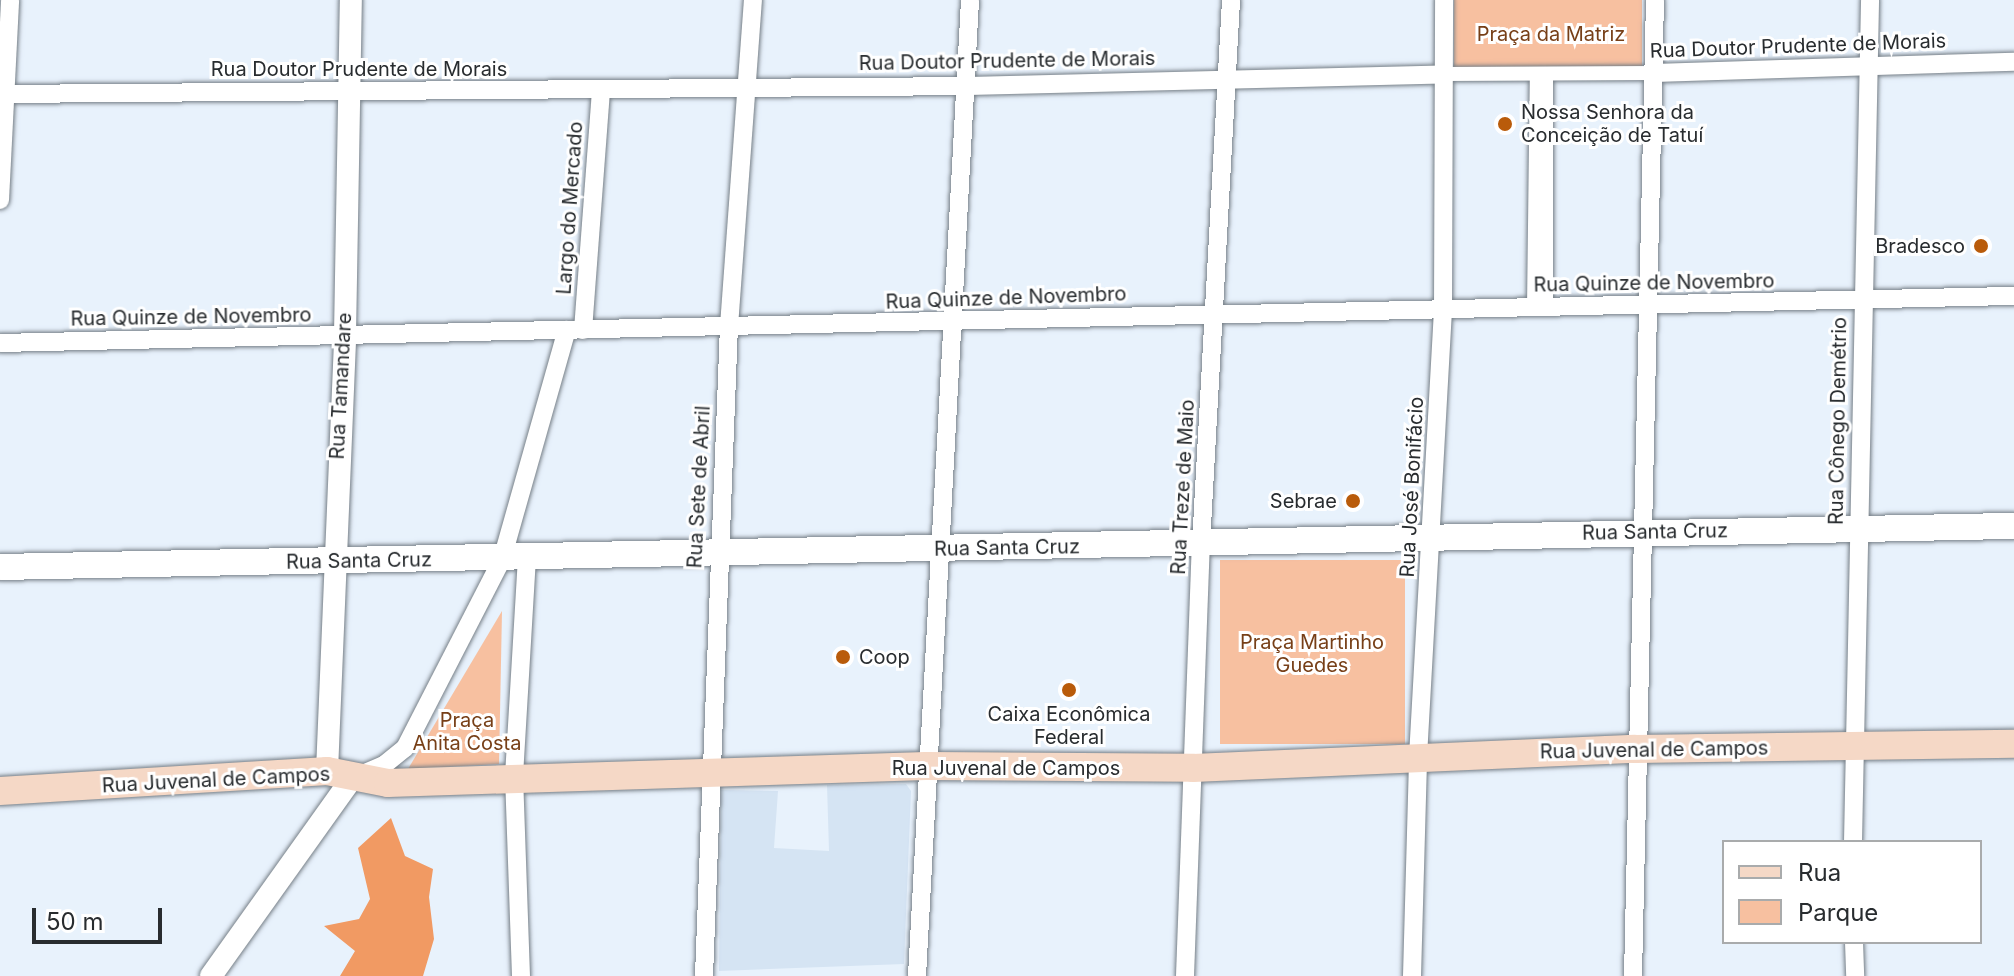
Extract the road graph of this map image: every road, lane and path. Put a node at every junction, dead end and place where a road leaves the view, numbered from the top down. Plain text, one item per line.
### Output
1 (10, 0) edge
2 (351, 0) edge
3 (753, 0) edge
4 (970, 0) edge
5 (1231, 0) edge
6 (1444, 0) edge
7 (1655, 0) edge
8 (1870, 0) edge
9 (2014, 62) edge
10 (1869, 66) junction
11 (1654, 73) junction
12 (1443, 74) junction
13 (1542, 74) junction
14 (1227, 77) junction
15 (967, 86) junction
16 (746, 87) junction
17 (601, 90) junction
18 (349, 91) junction
19 (2, 94) edge
20 (0, 200) edge
21 (2014, 296) edge
22 (1862, 300) junction
23 (1644, 305) junction
24 (1540, 308) junction
25 (1443, 311) junction
26 (1215, 314) junction
27 (953, 321) junction
28 (729, 326) junction
29 (575, 330) junction
30 (345, 335) junction
31 (0, 343) edge
32 (2014, 526) edge
33 (1859, 530) junction
34 (1642, 531) junction
35 (1432, 540) junction
36 (1201, 544) junction
37 (940, 549) junction
38 (718, 556) junction
39 (515, 558) junction
40 (332, 562) junction
41 (0, 567) edge
42 (2014, 744) edge
43 (1851, 745) junction
44 (1635, 749) junction
45 (1418, 757) junction
46 (926, 766) junction
47 (1193, 768) junction
48 (708, 772) junction
49 (340, 774) junction
50 (514, 776) junction
51 (0, 791) edge
52 (1853, 840) edge
53 (1854, 944) edge
54 (211, 976) edge
55 (521, 976) edge
56 (704, 976) edge
57 (917, 976) edge
58 (1185, 976) edge
59 (1412, 976) edge
60 (1633, 976) edge
61 (1855, 976) edge

1 - 19 street
2 - 18 street, Rua Tamandare
3 - 16 street, Rua Sete de Abril
4 - 15 street
5 - 14 street, Rua Treze de Maio
6 - 12 street, Rua José Bonifácio
7 - 11 street
8 - 10 street, Rua Cônego Demétrio
9 - 10 street, Rua Doutor Prudente de Morais
10 - 11 street, Rua Doutor Prudente de Morais
10 - 22 street, Rua Cônego Demétrio
11 - 13 street, Rua Doutor Prudente de Morais
11 - 23 street
12 - 13 street, Rua Doutor Prudente de Morais
12 - 14 street, Rua Doutor Prudente de Morais
12 - 25 street, Rua José Bonifácio
13 - 24 street
14 - 15 street, Rua Doutor Prudente de Morais
14 - 26 street, Rua Treze de Maio
15 - 16 street, Rua Doutor Prudente de Morais
15 - 27 street
16 - 17 street, Rua Doutor Prudente de Morais
16 - 28 street, Rua Sete de Abril
17 - 18 street, Rua Doutor Prudente de Morais
17 - 29 street, Largo do Mercado
18 - 19 street, Rua Doutor Prudente de Morais
18 - 30 street, Rua Tamandare
19 - 20 street
21 - 22 street, Rua Quinze de Novembro
22 - 23 street, Rua Quinze de Novembro
22 - 33 street, Rua Cônego Demétrio
23 - 24 street, Rua Quinze de Novembro
23 - 34 street
24 - 25 street, Rua Quinze de Novembro
25 - 26 street, Rua Quinze de Novembro
25 - 35 street, Rua José Bonifácio
26 - 27 street, Rua Quinze de Novembro
26 - 36 street, Rua Treze de Maio
27 - 28 street, Rua Quinze de Novembro
27 - 37 street
28 - 29 street, Rua Quinze de Novembro
28 - 38 street, Rua Sete de Abril
29 - 30 street, Rua Quinze de Novembro
29 - 39 street, Largo do Mercado
30 - 31 street, Rua Quinze de Novembro
30 - 40 street, Rua Tamandare
32 - 33 main road, Rua Santa Cruz
33 - 34 main road, Rua Santa Cruz
33 - 43 street, Rua Cônego Demétrio
34 - 35 main road, Rua Santa Cruz
34 - 44 street
35 - 36 main road, Rua Santa Cruz
35 - 45 street, Rua José Bonifácio
36 - 37 main road, Rua Santa Cruz
36 - 47 street, Rua Treze de Maio
37 - 38 main road, Rua Santa Cruz
37 - 46 street
38 - 39 main road, Rua Santa Cruz
38 - 48 street, Rua Sete de Abril
39 - 40 main road, Rua Santa Cruz
39 - 49 street
39 - 50 street
40 - 41 main road, Rua Santa Cruz
40 - 49 street, Rua Tamandare
42 - 43 main road, Rua Juvenal de Campos
43 - 44 main road, Rua Juvenal de Campos
43 - 52 street, Rua Cônego Demétrio
44 - 45 main road, Rua Juvenal de Campos
44 - 60 street
45 - 47 main road, Rua Juvenal de Campos
45 - 59 street, Rua José Bonifácio
46 - 47 main road, Rua Juvenal de Campos
46 - 48 main road, Rua Juvenal de Campos
46 - 57 street
47 - 58 street, Rua Treze de Maio
48 - 50 main road, Rua Juvenal de Campos
48 - 56 street, Rua Sete de Abril
49 - 50 main road, Rua Juvenal de Campos
49 - 51 main road, Rua Juvenal de Campos
49 - 54 street
50 - 55 street
53 - 61 street

